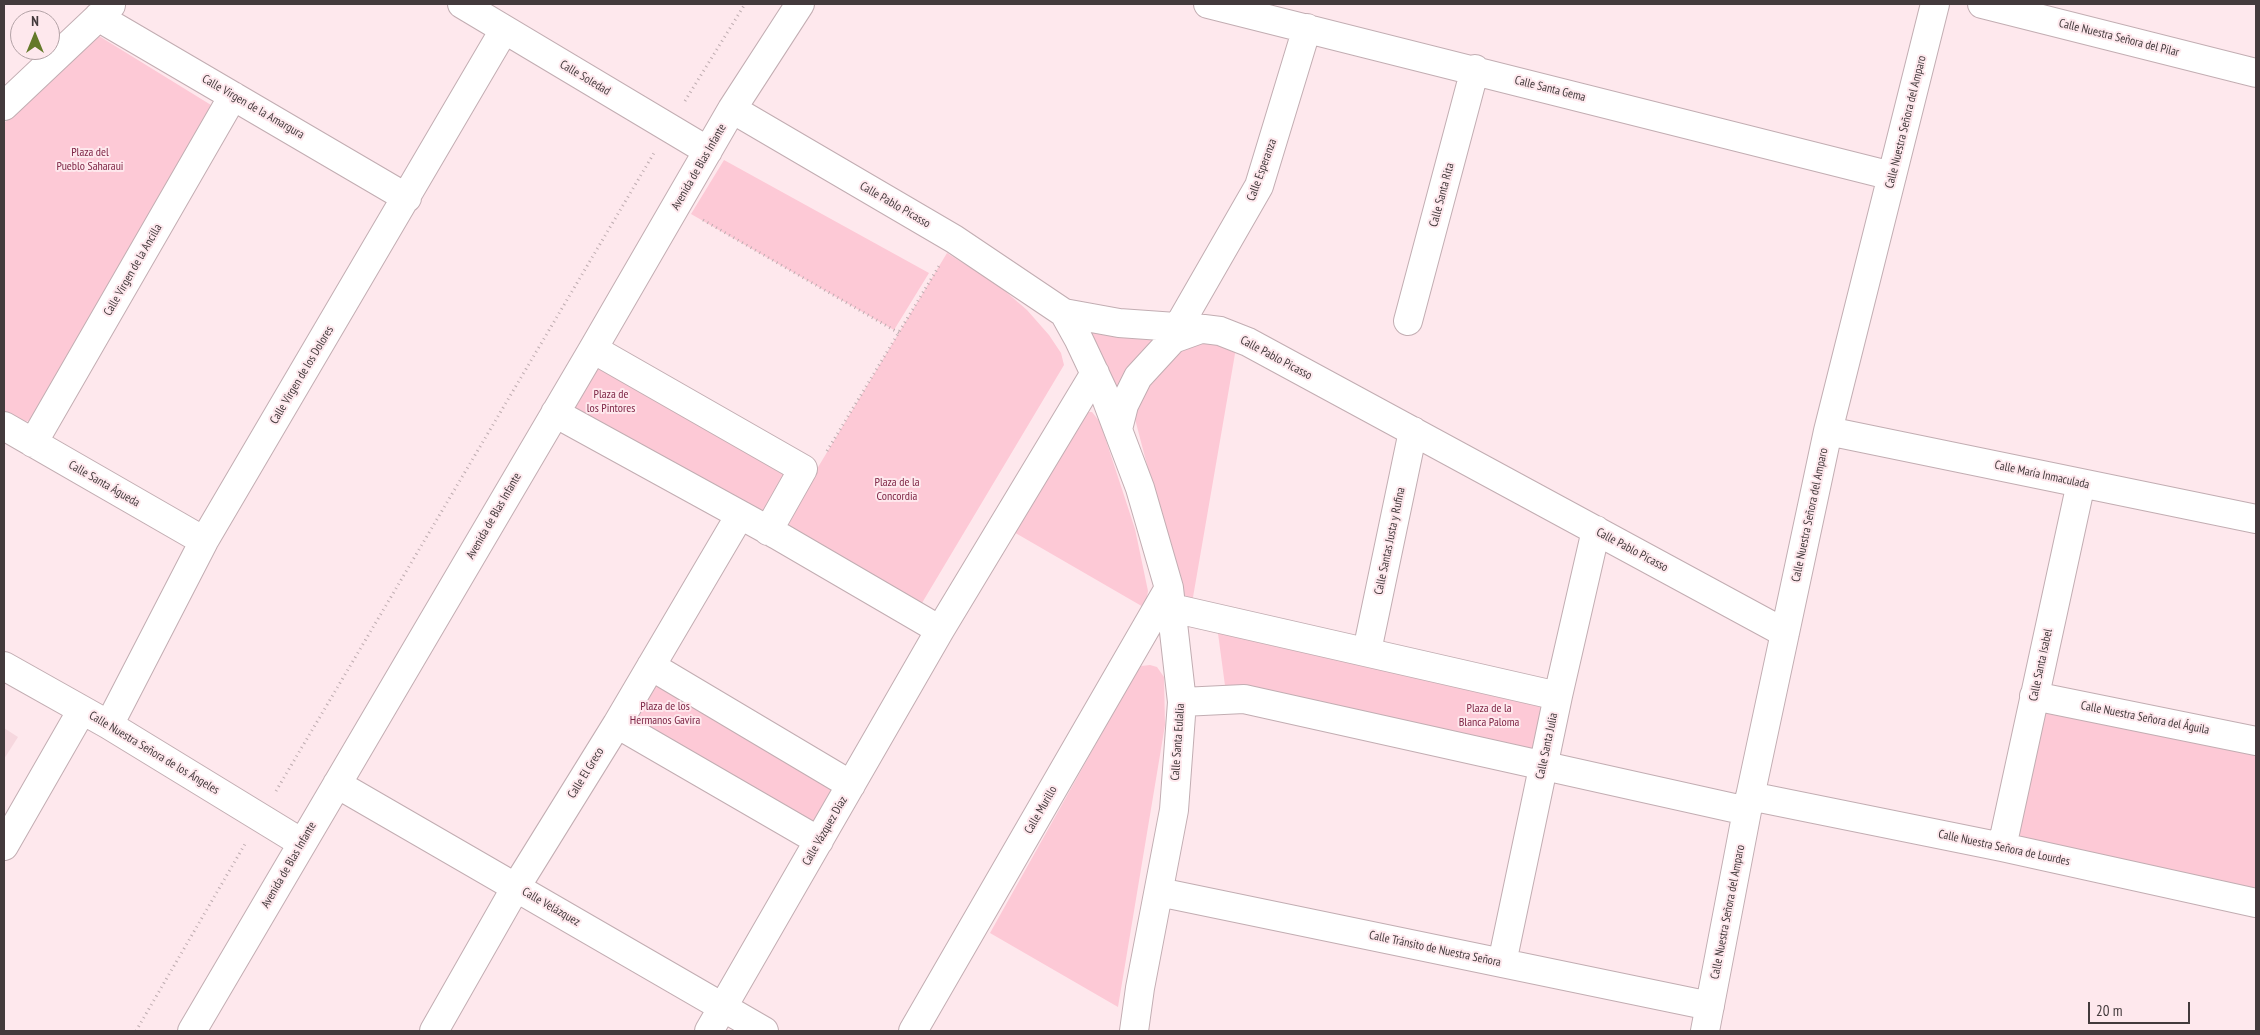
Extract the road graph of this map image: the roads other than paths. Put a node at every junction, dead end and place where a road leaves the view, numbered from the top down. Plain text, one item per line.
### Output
1 (462, 4) edge
2 (800, 4) edge
3 (1208, 4) edge
4 (1935, 4) edge
5 (1982, 4) edge
6 (105, 10) edge
7 (1307, 28) junction
8 (504, 30) junction
9 (1475, 69) junction
10 (2256, 73) edge
11 (233, 96) junction
12 (4, 106) edge
13 (732, 109) junction
14 (708, 151) junction
15 (1892, 176) junction
16 (407, 198) junction
17 (1064, 313) junction
18 (1408, 321) dead end
19 (1191, 328) junction
20 (593, 349) junction
21 (1095, 373) junction
22 (555, 413) junction
23 (4, 426) edge
24 (1118, 429) junction
25 (1414, 431) junction
26 (1828, 431) junction
27 (33, 443) junction
28 (2081, 483) junction
29 (740, 515) junction
30 (2256, 519) edge
31 (1596, 530) junction
32 (768, 531) junction
33 (204, 541) junction
34 (1171, 598) junction
35 (940, 630) junction
36 (1785, 633) junction
37 (1367, 651) junction
38 (4, 666) edge
39 (650, 666) junction
40 (1558, 696) junction
41 (2034, 696) junction
42 (1182, 702) junction
43 (82, 710) junction
44 (616, 724) junction
45 (109, 725) junction
46 (2256, 741) edge
47 (1543, 765) junction
48 (337, 784) junction
49 (851, 785) junction
50 (1749, 804) junction
51 (819, 841) junction
52 (302, 844) junction
53 (4, 846) edge
54 (2002, 847) junction
55 (516, 887) junction
56 (1159, 892) junction
57 (2256, 903) edge
58 (1502, 963) junction
59 (723, 1008) junction
60 (1708, 1019) edge
61 (192, 1031) edge
62 (434, 1031) edge
63 (709, 1031) edge
64 (764, 1031) edge
65 (913, 1031) edge
66 (1134, 1031) edge

1 - 8 street, Calle Soledad
2 - 13 street, Avenida de Blas Infante
3 - 7 street, Calle Santa Gema
4 - 15 street, Calle Nuestra Señora del Amparo
5 - 10 street, Calle Nuestra Señora del Pilar
6 - 11 street, Calle Virgen de la Amargura
6 - 12 street
7 - 9 street, Calle Santa Gema
7 - 19 street, Calle Esperanza
8 - 14 street, Calle Soledad
8 - 16 street, Calle Virgen de los Dolores
9 - 15 street, Calle Santa Gema
9 - 18 street, Calle Santa Rita
11 - 16 street, Calle Virgen de la Amargura
11 - 27 street, Calle Virgen de la Ancilla
13 - 14 street, Avenida de Blas Infante
13 - 17 street, Calle Pablo Picasso
14 - 20 street, Avenida de Blas Infante
15 - 26 street, Calle Nuestra Señora del Amparo
16 - 33 street, Calle Virgen de los Dolores
17 - 19 street, Calle Pablo Picasso
17 - 21 street, Calle Santa Eulalia
19 - 24 street
19 - 25 street, Calle Pablo Picasso
20 - 22 street, Avenida de Blas Infante
20 - 32 street
21 - 24 street, Calle Santa Eulalia
21 - 35 street, Calle Vázquez Díaz
22 - 29 street
22 - 48 street, Avenida de Blas Infante
23 - 27 street, Calle Santa Águeda
24 - 34 street, Calle Santa Eulalia
25 - 31 street, Calle Pablo Picasso
25 - 37 street, Calle Santas Justa y Rufina
26 - 28 street, Calle María Inmaculada
26 - 36 street, Calle Nuestra Señora del Amparo
27 - 33 street, Calle Santa Águeda
28 - 30 street, Calle María Inmaculada
28 - 41 street, Calle Santa Isabel
29 - 32 street
29 - 39 street, Calle El Greco
31 - 36 street, Calle Pablo Picasso
31 - 40 street, Calle Santa Julia
32 - 35 street
33 - 45 street, Calle Virgen de los Dolores
34 - 37 street
34 - 42 street, Calle Santa Eulalia
34 - 65 street, Calle Murillo
35 - 49 street, Calle Vázquez Díaz
36 - 50 street, Calle Nuestra Señora del Amparo
37 - 40 street
38 - 43 street, Calle Nuestra Señora de los Ángeles
39 - 44 street, Calle El Greco
39 - 49 street
40 - 47 street, Calle Santa Julia
41 - 46 street, Calle Nuestra Señora del Águila
41 - 54 street, Calle Santa Isabel
42 - 47 street
42 - 56 street, Calle Santa Eulalia
43 - 45 street, Calle Nuestra Señora de los Ángeles
43 - 53 street
44 - 51 street
44 - 55 street, Calle El Greco
45 - 52 street, Calle Nuestra Señora de los Ángeles
47 - 50 street
47 - 58 street, Calle Santa Julia
48 - 52 street, Avenida de Blas Infante
48 - 55 street, Calle Velázquez
49 - 51 street, Calle Vázquez Díaz
50 - 54 street, Calle Nuestra Señora de Lourdes
50 - 60 street, Calle Nuestra Señora del Amparo
51 - 59 street, Calle Vázquez Díaz
52 - 61 street, Avenida de Blas Infante
54 - 57 street, Calle Nuestra Señora de Lourdes
55 - 59 street, Calle Velázquez
55 - 62 street, Calle El Greco
56 - 58 street, Calle Tránsito de Nuestra Señora
56 - 66 street, Calle Santa Eulalia
58 - 60 street, Calle Tránsito de Nuestra Señora
59 - 63 street, Calle Vázquez Díaz
59 - 64 street, Calle Velázquez

